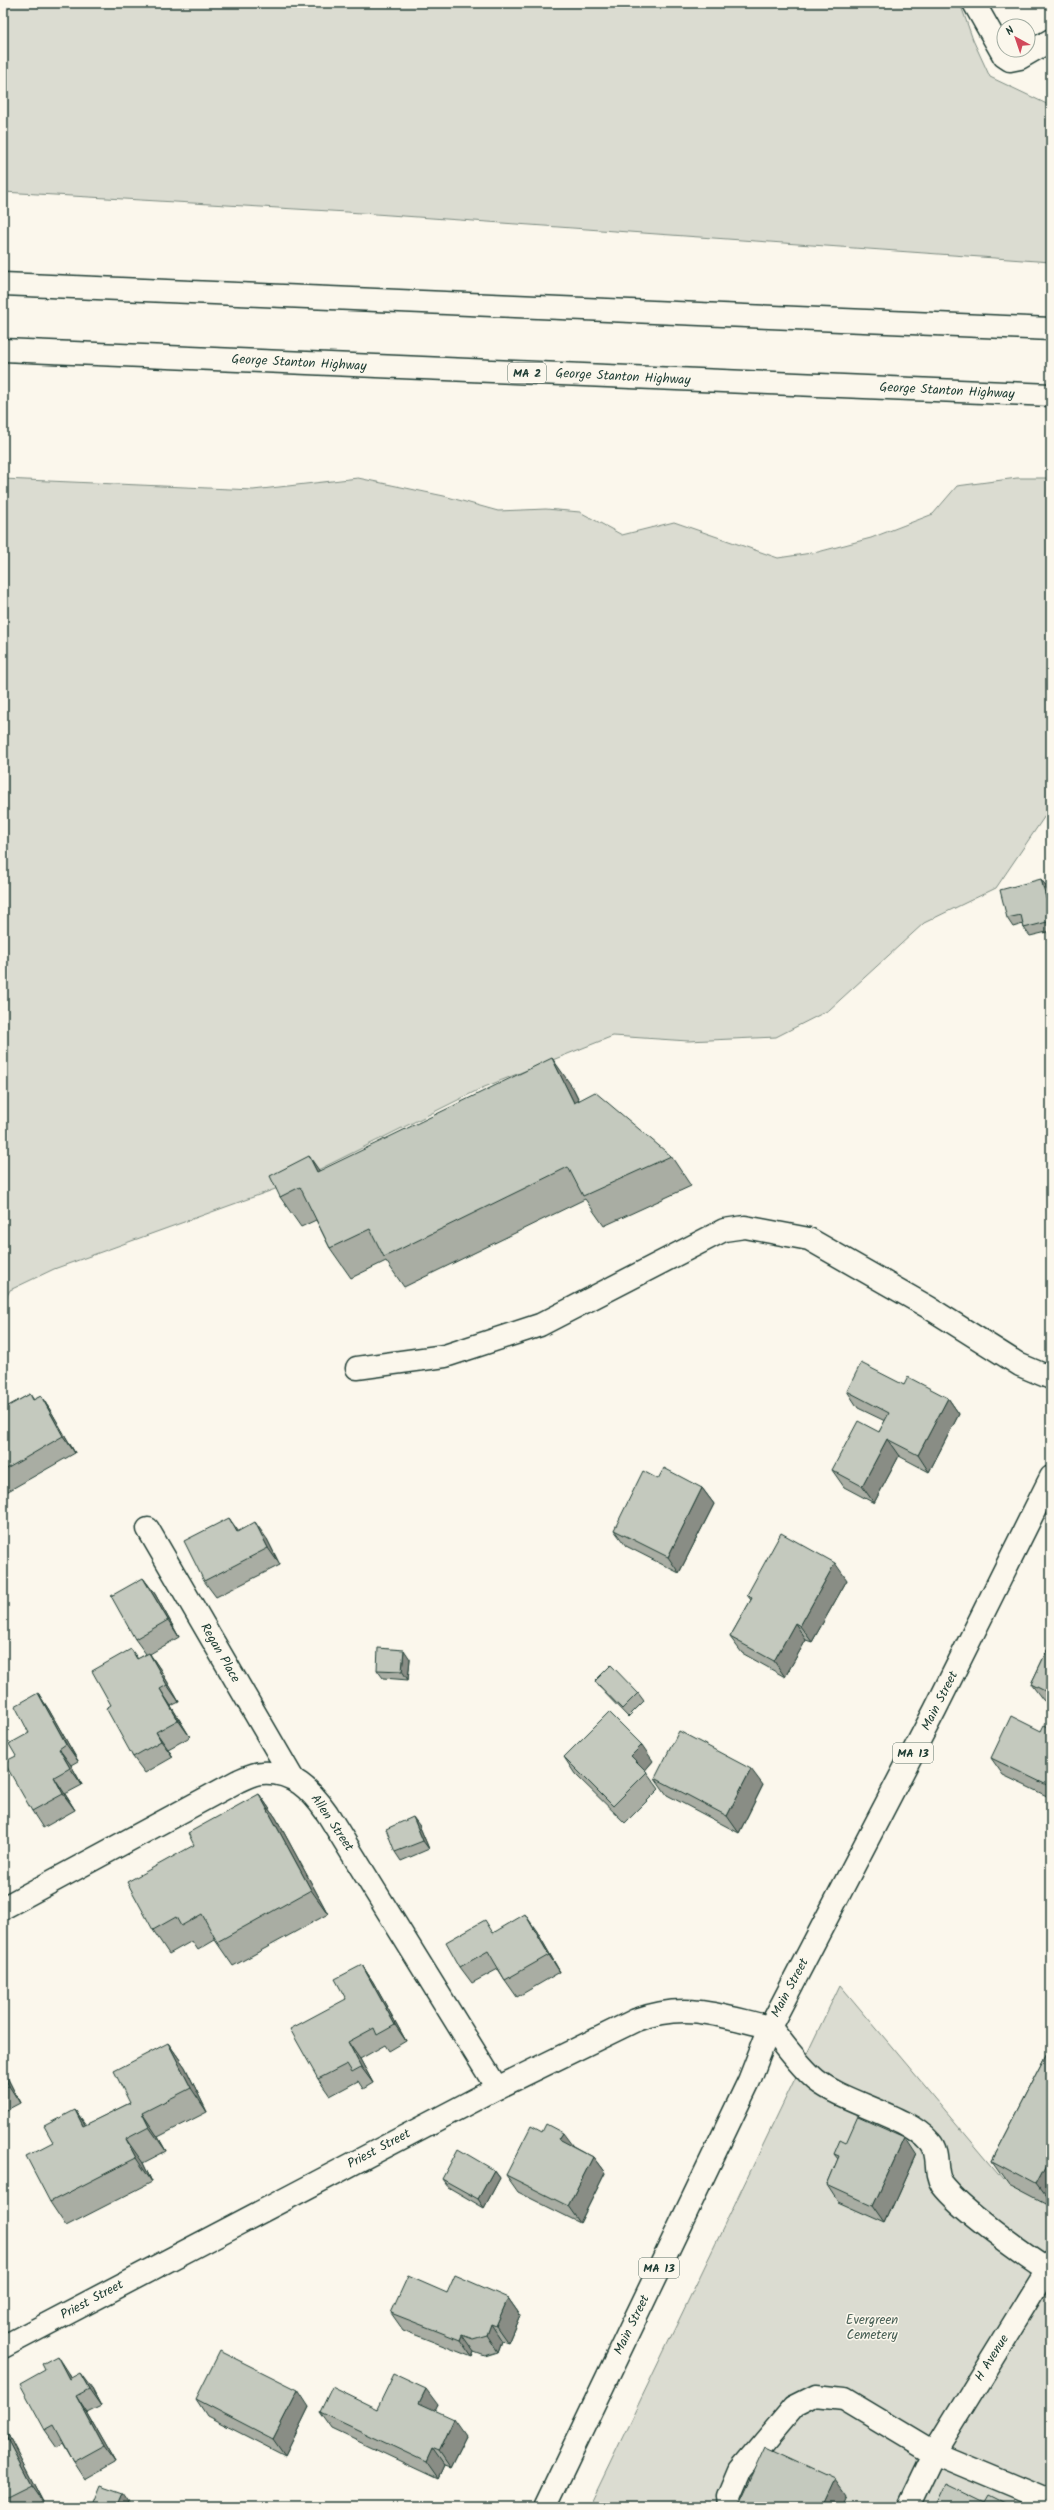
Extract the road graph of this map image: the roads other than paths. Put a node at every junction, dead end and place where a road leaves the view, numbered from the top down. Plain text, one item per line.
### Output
1 (974, 3) edge
2 (1051, 40) edge
3 (3, 284) edge
4 (1051, 329) edge
5 (3, 350) edge
6 (1051, 396) edge
7 (357, 1368) dead end
8 (1051, 1378) edge
9 (1051, 1477) edge
10 (148, 1529) dead end
11 (292, 1777) junction
12 (3, 1908) edge
13 (770, 2027) junction
14 (497, 2088) junction
15 (1050, 2268) edge
16 (3, 2347) edge
17 (934, 2453) junction
18 (1048, 2495) edge
19 (545, 2507) edge
20 (730, 2507) edge
21 (908, 2507) edge

1 - 2 main road
3 - 4 main road
5 - 6 main road, George Stanton Highway / MA 2
7 - 8 main road
9 - 13 main road, Main Street / MA 13
10 - 11 main road, Regan Place
11 - 12 main road
11 - 14 main road, Allen Street
13 - 14 main road, Priest Street
13 - 15 main road
13 - 19 main road, Main Street / MA 13
14 - 16 main road, Priest Street
15 - 17 main road, H Avenue
17 - 18 main road
17 - 20 main road
17 - 21 main road, H Avenue

